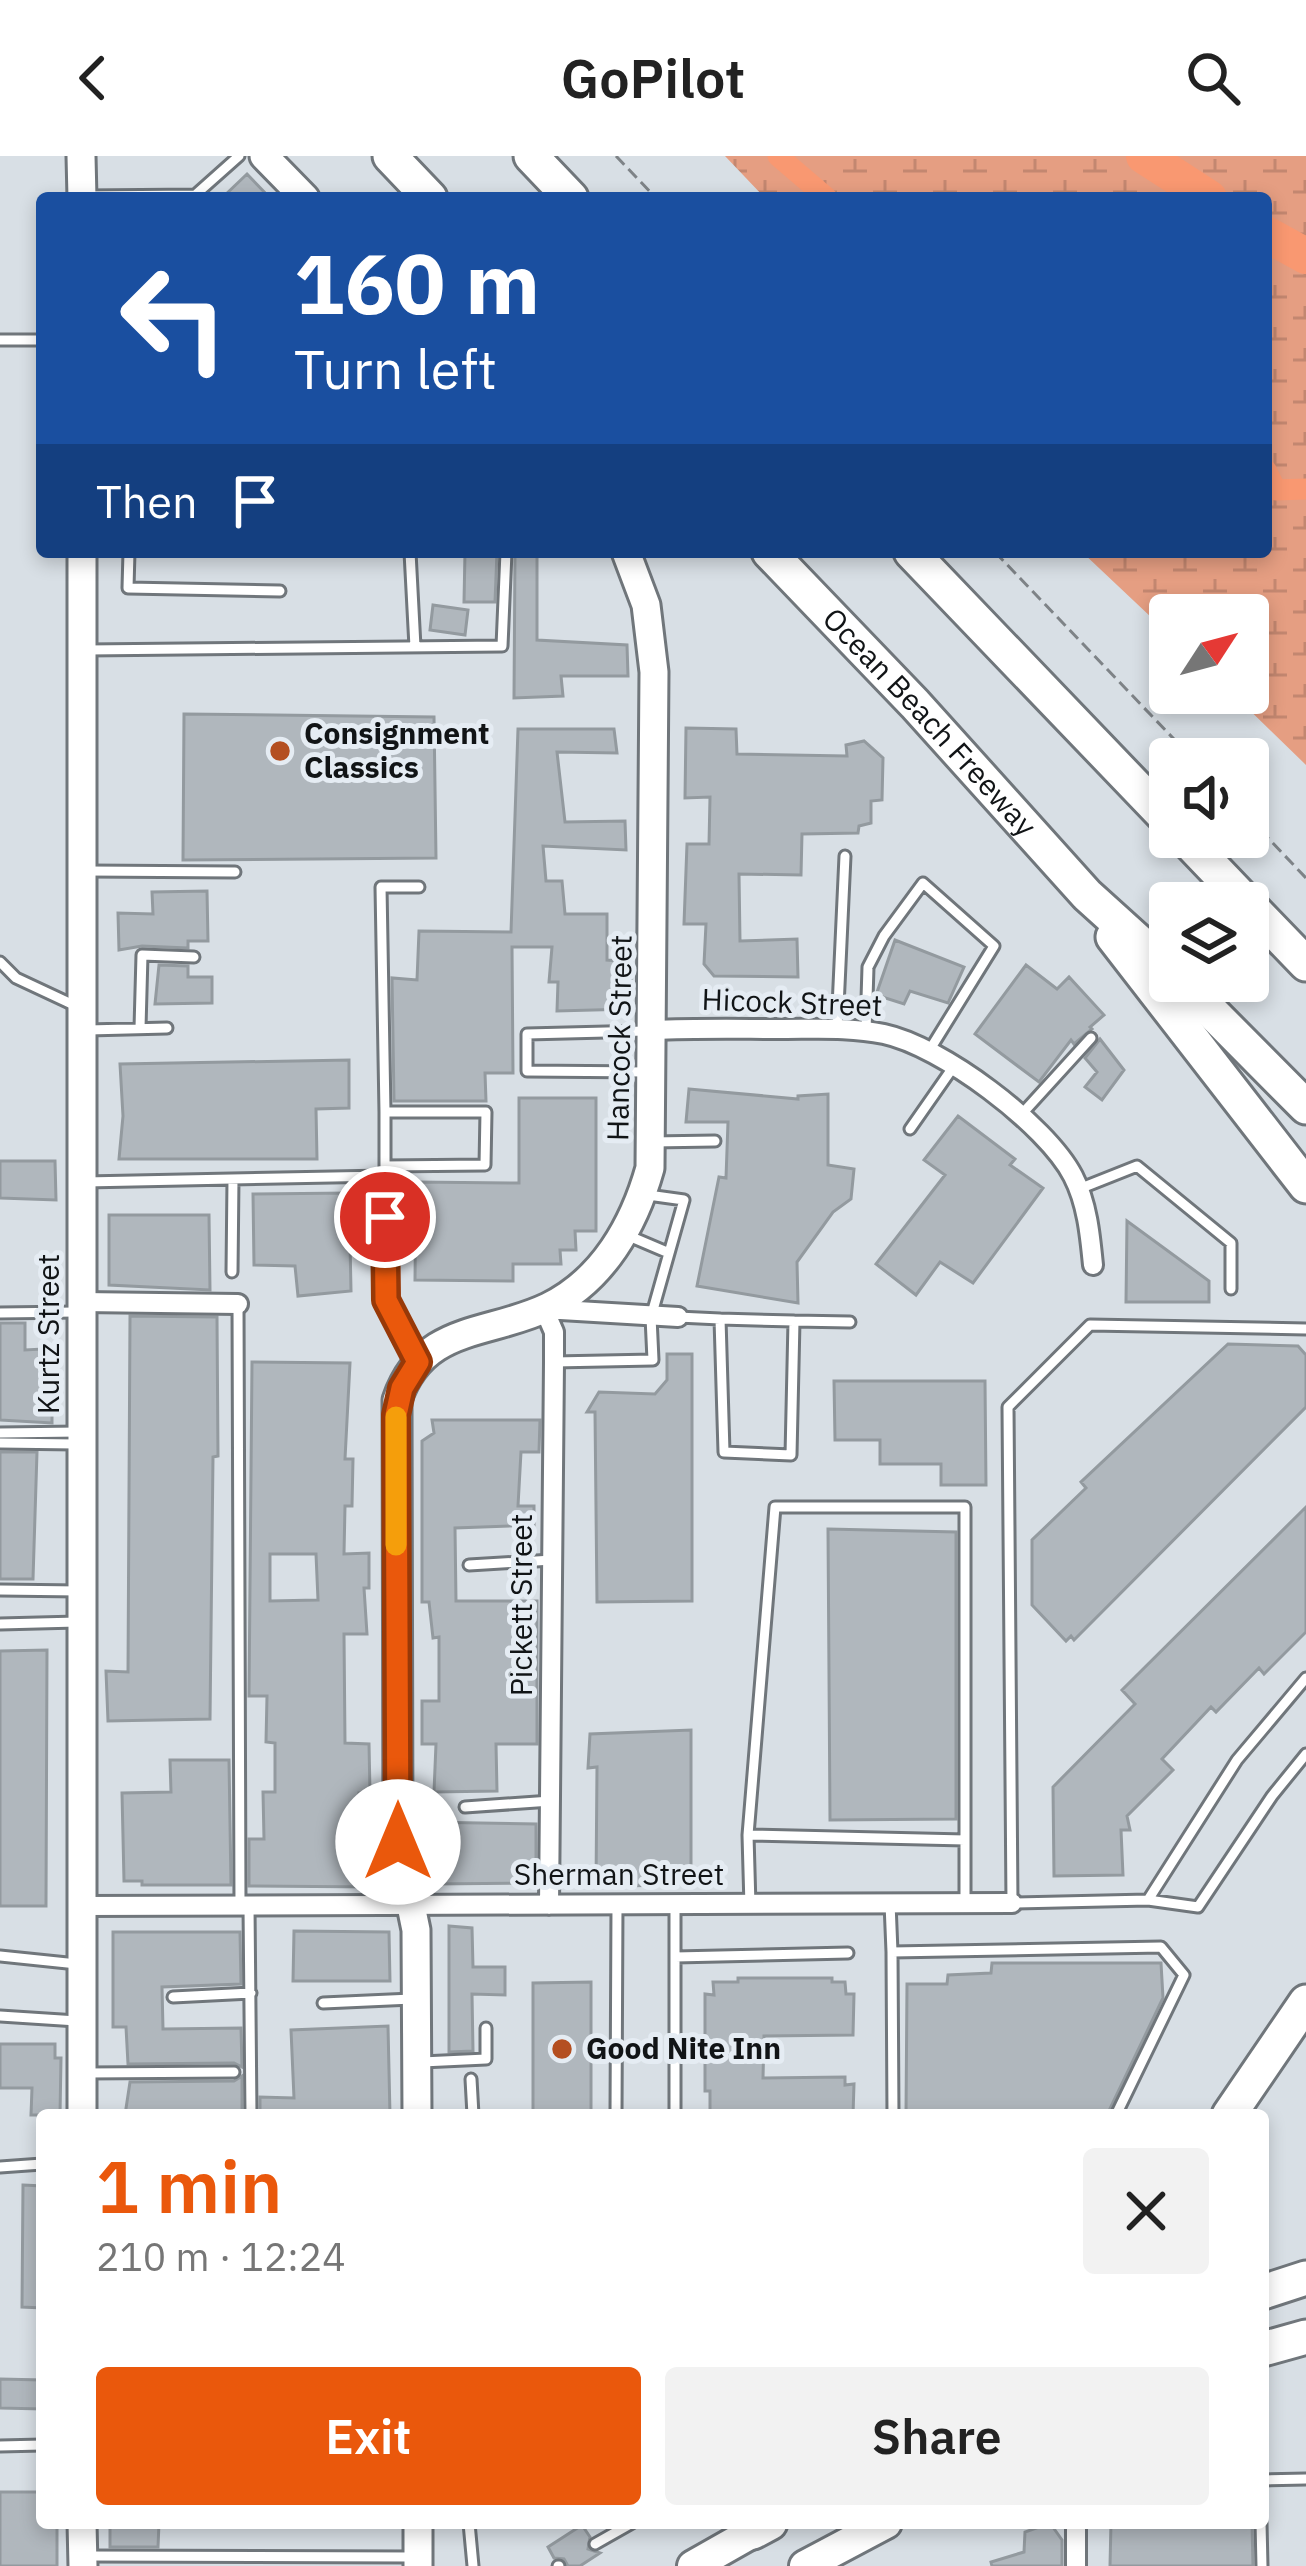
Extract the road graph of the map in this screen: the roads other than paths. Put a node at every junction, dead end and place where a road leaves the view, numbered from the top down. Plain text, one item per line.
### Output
1 (81, 156) edge
2 (239, 156) edge
3 (264, 156) edge
4 (390, 156) edge
5 (531, 156) edge
6 (82, 192) edge
7 (198, 192) edge
8 (299, 192) edge
9 (424, 192) edge
10 (565, 192) edge
11 (0, 340) edge
12 (36, 340) edge
13 (82, 558) edge
14 (129, 558) edge
15 (410, 558) edge
16 (506, 558) edge
17 (628, 558) edge
18 (775, 558) edge
19 (917, 558) edge
20 (280, 591) dead end
21 (416, 647) junction
22 (82, 650) junction
23 (1149, 800) edge
24 (845, 856) dead end
25 (1204, 858) edge
26 (82, 871) junction
27 (235, 872) dead end
28 (1228, 882) edge
29 (419, 886) dead end
30 (1087, 895) junction
31 (1269, 925) edge
32 (1149, 951) edge
33 (194, 957) dead end
34 (0, 962) edge
35 (1306, 964) edge
36 (1201, 1002) edge
37 (82, 1020) junction
38 (140, 1028) junction
39 (167, 1028) dead end
40 (837, 1029) junction
41 (654, 1030) junction
42 (866, 1031) junction
43 (1090, 1037) dead end
44 (929, 1051) junction
45 (954, 1066) junction
46 (653, 1072) junction
47 (1306, 1107) edge
48 (385, 1112) junction
49 (1020, 1116) junction
50 (910, 1130) dead end
51 (716, 1141) dead end
52 (652, 1142) junction
53 (385, 1171) junction
54 (233, 1179) junction
55 (82, 1182) junction
56 (1306, 1186) edge
57 (1079, 1189) junction
58 (643, 1194) junction
59 (625, 1233) junction
60 (669, 1253) junction
61 (1093, 1265) dead end
62 (232, 1272) dead end
63 (1232, 1289) dead end
64 (238, 1304) joint
65 (82, 1307) junction
66 (544, 1309) junction
67 (0, 1313) edge
68 (651, 1317) junction
69 (679, 1318) joint
70 (720, 1319) junction
71 (794, 1321) junction
72 (850, 1322) dead end
73 (1306, 1329) edge
74 (418, 1362) junction
75 (554, 1362) junction
76 (0, 1433) edge
77 (82, 1438) junction
78 (0, 1443) edge
79 (552, 1560) junction
80 (470, 1565) dead end
81 (0, 1590) edge
82 (82, 1591) junction
83 (82, 1622) junction
84 (0, 1624) edge
85 (1306, 1678) edge
86 (1306, 1754) edge
87 (551, 1801) junction
88 (465, 1807) dead end
89 (748, 1835) junction
90 (965, 1840) junction
91 (1148, 1900) junction
92 (890, 1903) junction
93 (411, 1904) junction
94 (965, 1904) junction
95 (1012, 1904) junction
96 (549, 1905) junction
97 (617, 1905) junction
98 (82, 1906) junction
99 (675, 1906) junction
100 (750, 1906) junction
101 (245, 1907) junction
102 (892, 1952) junction
103 (848, 1953) dead end
104 (0, 1956) edge
105 (675, 1957) junction
106 (82, 1964) junction
107 (251, 1993) junction
108 (173, 1997) dead end
109 (417, 1999) junction
110 (323, 2002) dead end
111 (1306, 2002) edge
112 (0, 2016) edge
113 (82, 2021) junction
114 (486, 2028) dead end
115 (416, 2062) junction
116 (234, 2072) dead end
117 (82, 2073) junction
118 (471, 2079) dead end
119 (82, 2109) edge
120 (251, 2109) edge
121 (417, 2109) edge
122 (473, 2109) edge
123 (616, 2109) edge
124 (675, 2109) edge
125 (893, 2109) edge
126 (1119, 2109) edge
127 (1233, 2109) edge
128 (36, 2164) edge
129 (0, 2167) edge
130 (1306, 2278) edge
131 (1269, 2290) edge
132 (1306, 2337) edge
133 (1269, 2350) edge
134 (1306, 2350) edge
135 (1269, 2352) edge
136 (36, 2445) edge
137 (0, 2446) edge
138 (1306, 2479) edge
139 (1269, 2480) edge
140 (82, 2529) edge
141 (418, 2529) edge
142 (470, 2529) edge
143 (621, 2529) edge
144 (753, 2529) edge
145 (875, 2529) edge
146 (1076, 2529) edge
147 (1261, 2529) edge
148 (595, 2544) dead end
149 (83, 2561) edge
150 (418, 2561) edge
151 (473, 2566) edge
152 (693, 2566) edge
153 (805, 2566) edge
154 (1076, 2566) edge
155 (1262, 2566) edge

1 - 6 street
2 - 7 lane
3 - 8 street
4 - 9 highway
5 - 10 highway
11 - 12 lane
13 - 22 street, Kurtz Street
14 - 20 lane
15 - 21 lane
16 - 21 lane
17 - 41 street, Hancock Street
18 - 30 highway, Ocean Beach Freeway
19 - 23 highway
21 - 22 lane
22 - 26 street, Kurtz Street
24 - 40 lane
25 - 28 highway
26 - 27 lane
26 - 37 street, Kurtz Street
29 - 48 lane
30 - 32 highway
30 - 56 highway
31 - 35 highway
33 - 38 lane
34 - 37 lane
36 - 47 highway
37 - 38 lane
37 - 55 street, Kurtz Street
38 - 39 lane
40 - 41 street, Hicock Street
40 - 42 street, Hicock Street
41 - 46 street, Hancock Street
41 - 46 lane
42 - 44 street, Hicock Street
42 - 44 lane
43 - 49 lane
44 - 45 street, Hicock Street
45 - 49 street, Hicock Street
45 - 50 lane
46 - 52 street, Hancock Street
48 - 53 lane
48 - 53 lane
49 - 57 street, Hicock Street
51 - 52 lane
52 - 58 street, Hancock Street
53 - 54 lane
53 - 74 lane
54 - 55 lane
54 - 62 lane
55 - 65 street, Kurtz Street
57 - 61 street, Hicock Street
57 - 63 lane
58 - 59 street, Hancock Street
58 - 60 lane
59 - 60 lane
59 - 66 street, Hancock Street
60 - 68 lane
64 - 65 street
64 - 101 lane
65 - 67 lane
65 - 77 street, Kurtz Street
66 - 68 street
66 - 74 street, Hancock Street
66 - 75 street, Pickett Street
68 - 69 street
68 - 75 lane
69 - 70 lane
70 - 71 lane
70 - 71 lane
71 - 72 lane
73 - 95 lane
74 - 93 street
75 - 79 street, Pickett Street
76 - 77 lane
77 - 78 lane
77 - 82 street, Kurtz Street
79 - 80 lane
79 - 87 street, Pickett Street
81 - 82 lane
82 - 83 street, Kurtz Street
83 - 84 lane
83 - 98 street, Kurtz Street
85 - 91 lane
86 - 91 lane
87 - 88 lane
87 - 96 street, Pickett Street
89 - 90 lane
89 - 90 lane
89 - 100 lane
90 - 94 lane
91 - 95 lane
92 - 94 street, Sherman Street
92 - 100 street, Sherman Street
92 - 102 lane
93 - 96 street, Sherman Street
93 - 101 street, Sherman Street
93 - 109 street
94 - 95 street, Sherman Street
96 - 97 street, Sherman Street
97 - 99 street, Sherman Street
97 - 123 lane
98 - 101 street, Sherman Street
98 - 106 street, Kurtz Street
99 - 100 street, Sherman Street
99 - 105 lane
101 - 107 lane
102 - 125 lane
102 - 126 lane
103 - 105 lane
104 - 106 lane
105 - 124 lane
106 - 113 street, Kurtz Street
107 - 108 lane
107 - 120 lane
109 - 110 lane
109 - 115 street
111 - 127 highway
112 - 113 lane
113 - 117 street, Kurtz Street
114 - 115 lane
115 - 121 street
116 - 117 lane
117 - 119 street, Kurtz Street
118 - 122 lane
128 - 129 lane
130 - 131 highway
132 - 133 highway
134 - 135 highway
136 - 137 lane
138 - 139 lane
140 - 149 street
141 - 150 street
142 - 151 lane
143 - 148 lane
144 - 152 main road
145 - 153 main road
146 - 154 street
147 - 155 lane
149 - 150 lane

